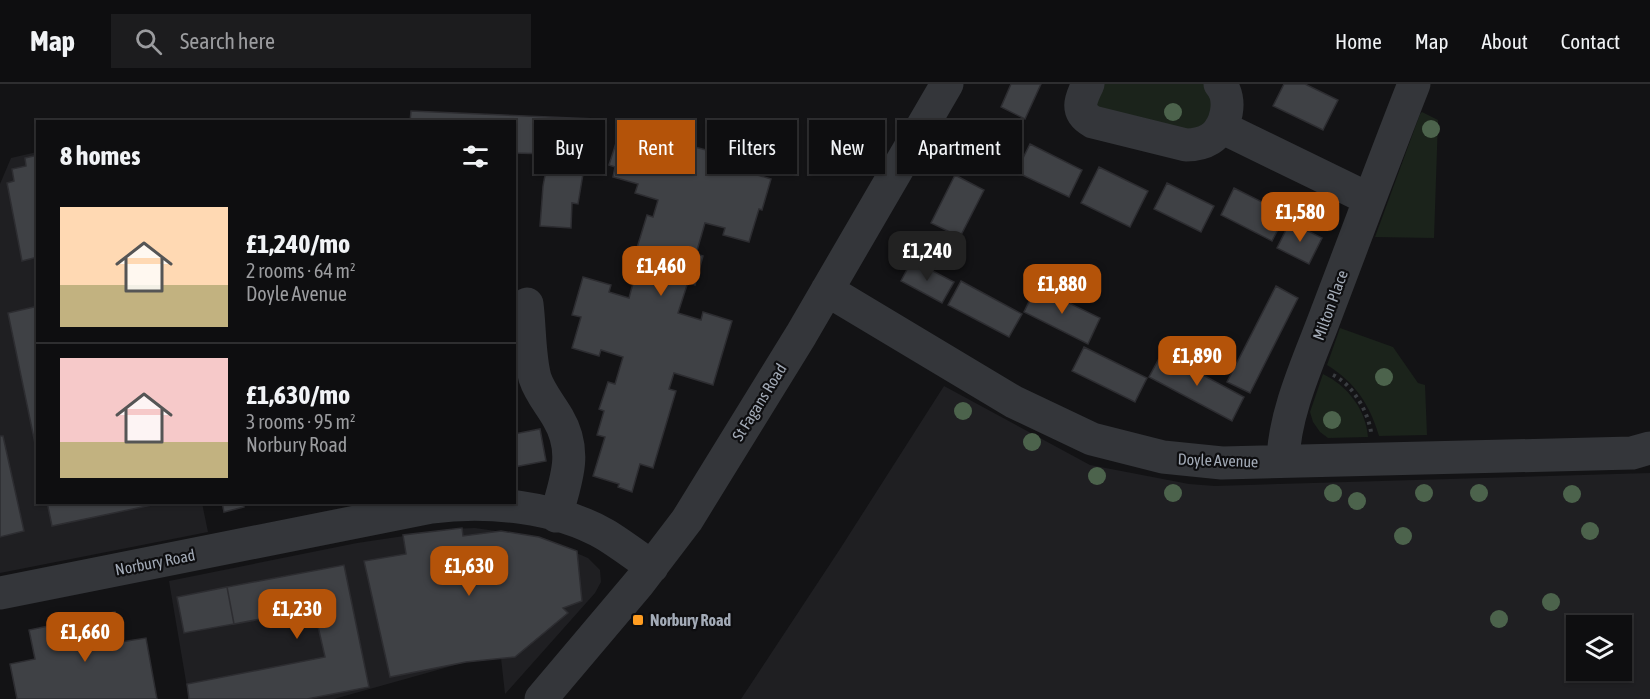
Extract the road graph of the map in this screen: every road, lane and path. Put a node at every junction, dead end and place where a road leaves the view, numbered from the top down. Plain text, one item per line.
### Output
1 (948, 84) edge
2 (1088, 84) edge
3 (1220, 84) edge
4 (1414, 84) edge
5 (1221, 127) junction
6 (1370, 199) junction
7 (827, 290) junction
8 (527, 304) dead end
9 (1309, 362) junction
10 (1650, 448) edge
11 (1375, 459) junction
12 (1284, 461) junction
13 (330, 515) edge
14 (556, 516) junction
15 (652, 567) junction
16 (0, 593) edge
17 (541, 699) edge

1 - 7 street, St Fagans Road
2 - 5 street
3 - 5 street
4 - 6 street, Milton Place
5 - 6 street
6 - 9 street, Milton Place
7 - 12 street, Doyle Avenue
7 - 15 street, St Fagans Road
8 - 14 street
9 - 11 path
9 - 12 street, Milton Place
10 - 11 street, Doyle Avenue
11 - 12 street, Doyle Avenue
13 - 14 street, Norbury Road
13 - 16 street, Norbury Road
14 - 15 street, Norbury Road
15 - 17 street, St Fagans Road

